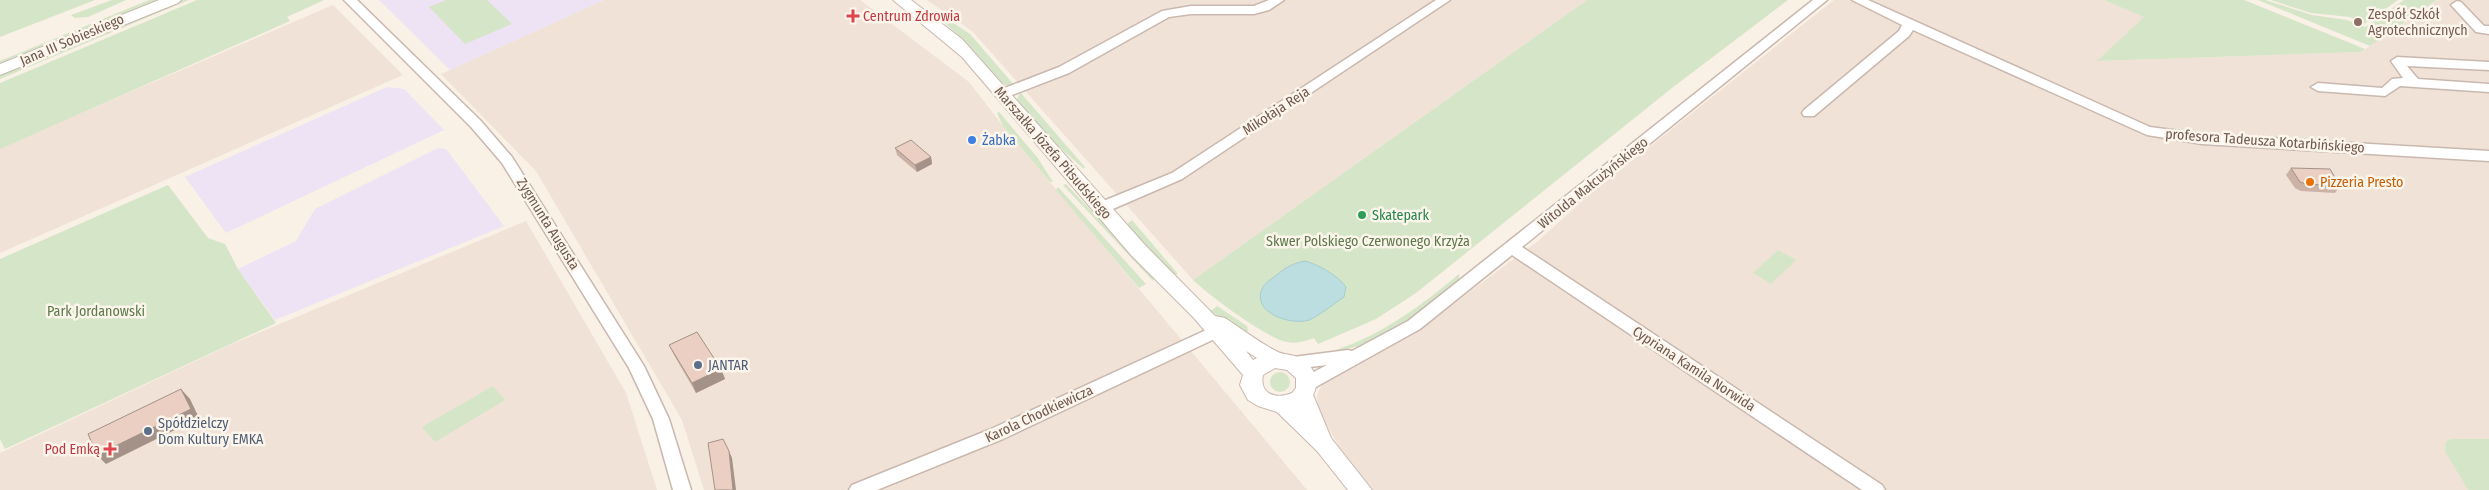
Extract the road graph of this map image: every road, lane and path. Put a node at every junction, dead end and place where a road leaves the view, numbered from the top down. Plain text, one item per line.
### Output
1 (140, 0) edge
2 (173, 0) edge
3 (350, 0) edge
4 (901, 0) edge
5 (1821, 0) edge
6 (1858, 0) edge
7 (1275, 2) edge
8 (1434, 2) edge
9 (2457, 5) dead end
10 (1909, 24) junction
11 (2489, 30) edge
12 (0, 57) edge
13 (2489, 66) edge
14 (0, 70) edge
15 (2414, 83) junction
16 (2318, 88) dead end
17 (2489, 88) edge
18 (1002, 94) junction
19 (1809, 113) dead end
20 (2489, 156) edge
21 (1101, 208) junction
22 (1512, 248) junction
23 (1200, 312) junction
24 (1217, 331) junction
25 (1357, 355) junction
26 (1284, 362) junction
27 (1253, 373) junction
28 (1305, 389) junction
29 (1282, 404) junction
30 (1325, 445) junction
31 (682, 490) edge
32 (858, 490) edge
33 (1361, 490) edge
34 (1876, 490) edge

1 - 12 street, Jana III Sobieskiego
2 - 14 street, Jana III Sobieskiego
3 - 31 street, Zygmunta Augusta
4 - 18 street, Marszałka Józefa Piłsudskiego
5 - 22 street, Witolda Małcużyńskiego
6 - 10 street, profesora Tadeusza Kotarbińskiego
7 - 18 street
8 - 21 street, Mikołaja Reja
9 - 11 street
10 - 19 street
10 - 20 street, profesora Tadeusza Kotarbińskiego
13 - 15 street
15 - 16 street
15 - 17 street
18 - 21 street, Marszałka Józefa Piłsudskiego
21 - 23 street, Marszałka Józefa Piłsudskiego
22 - 25 street, Witolda Małcużyńskiego
22 - 34 street, Cypriana Kamila Norwida
23 - 24 street, Marszałka Józefa Piłsudskiego
23 - 26 street, Marszałka Józefa Piłsudskiego
24 - 27 street, Marszałka Józefa Piłsudskiego
24 - 32 street, Karola Chodkiewicza
25 - 26 street, Witolda Małcużyńskiego
25 - 28 street, Witolda Małcużyńskiego
26 - 27 street
26 - 28 street
27 - 29 street
28 - 29 street
28 - 30 street
29 - 30 street
30 - 33 street

